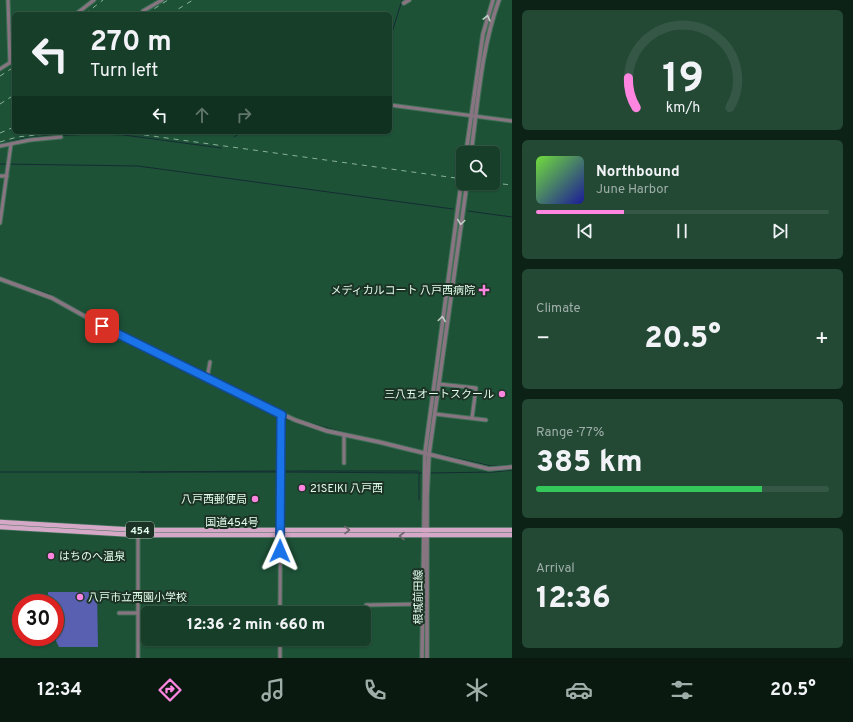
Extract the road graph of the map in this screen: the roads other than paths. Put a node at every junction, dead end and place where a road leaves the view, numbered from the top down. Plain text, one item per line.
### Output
1 (8, 0) edge
2 (94, 0) edge
3 (162, 0) edge
4 (408, 0) edge
5 (493, 0) edge
6 (499, 0) edge
7 (404, 1) edge
8 (143, 11) dead end
9 (79, 12) edge
10 (10, 63) joint
11 (0, 69) edge
12 (392, 105) edge
13 (474, 116) junction
14 (512, 121) edge
15 (62, 137) dead end
16 (11, 144) junction
17 (0, 146) edge
18 (468, 146) edge
19 (472, 146) edge
20 (0, 176) edge
21 (7, 176) junction
22 (460, 190) edge
23 (466, 190) edge
24 (0, 223) edge
25 (0, 279) edge
26 (210, 362) dead end
27 (207, 379) junction
28 (439, 384) junction
29 (435, 414) junction
30 (282, 415) junction
31 (472, 418) junction
32 (486, 420) dead end
33 (344, 435) junction
34 (427, 453) junction
35 (344, 463) dead end
36 (512, 467) edge
37 (0, 522) edge
38 (0, 527) edge
39 (425, 530) junction
40 (512, 530) edge
41 (138, 533) junction
42 (280, 533) junction
43 (512, 535) edge
44 (425, 536) junction
45 (423, 604) junction
46 (366, 605) dead end
47 (280, 606) edge
48 (119, 612) dead end
49 (138, 613) junction
50 (280, 646) edge
51 (138, 658) edge
52 (280, 658) edge
53 (422, 658) edge
54 (427, 658) edge

1 - 10 street
2 - 9 street
3 - 8 street
4 - 7 street
13 -> 5 street
6 - 13 street
10 - 11 street
12 - 13 street
13 - 14 street
13 - 18 street
13 - 19 street
15 - 16 street
16 - 17 street
16 - 21 street
20 - 21 street
21 - 24 street
34 -> 22 street
23 -> 28 street
25 - 27 street
26 - 27 street
27 - 30 street
28 - 29 street
28 - 31 street
29 - 31 street
29 - 34 street
30 - 33 street
30 - 42 street
31 - 32 street
33 - 34 street
33 - 35 street
34 - 36 street
34 - 39 street
37 - 41 highway, 国道454号 / 454
38 - 41 highway, 国道454号 / 454
39 - 40 highway, 国道454号 / 454
42 -> 39 highway, 国道454号 / 454
39 - 44 street
41 - 42 highway, 国道454号 / 454
41 - 49 street
44 -> 42 highway, 国道454号 / 454
42 - 47 street
43 - 44 highway, 国道454号 / 454
44 - 45 street, 根城前田線
44 - 54 street, 根城前田線
45 - 46 street
45 - 53 street, 根城前田線
48 - 49 street
49 - 51 street
50 - 52 street

